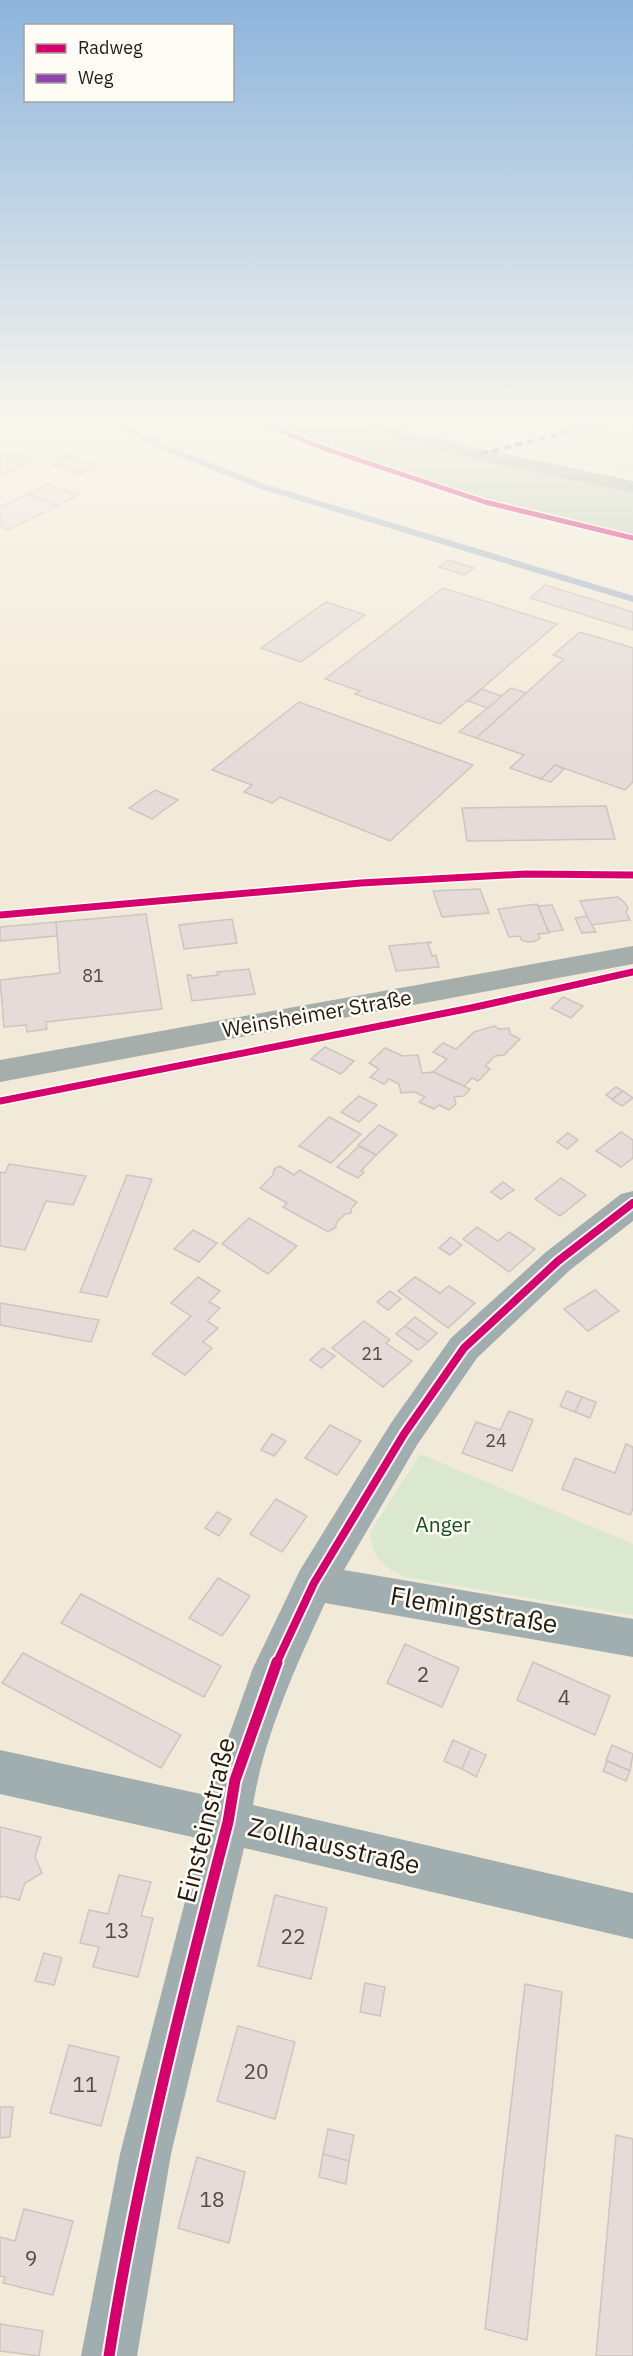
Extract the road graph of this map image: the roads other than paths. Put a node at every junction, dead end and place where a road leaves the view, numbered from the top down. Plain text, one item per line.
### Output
1 (633, 955) edge
2 (0, 1071) edge
3 (633, 1203) edge
4 (314, 1582) junction
5 (633, 1638) edge
6 (0, 1772) edge
7 (228, 1822) junction
8 (633, 1916) edge
9 (109, 2356) edge

1 - 2 main road, Weinsheimer Straße
3 - 4 street, Einsteinstraße
4 - 5 street, Flemingstraße
4 - 7 street, Einsteinstraße
6 - 7 street, Zollhausstraße
7 - 8 street, Zollhausstraße
7 - 9 street, Einsteinstraße

